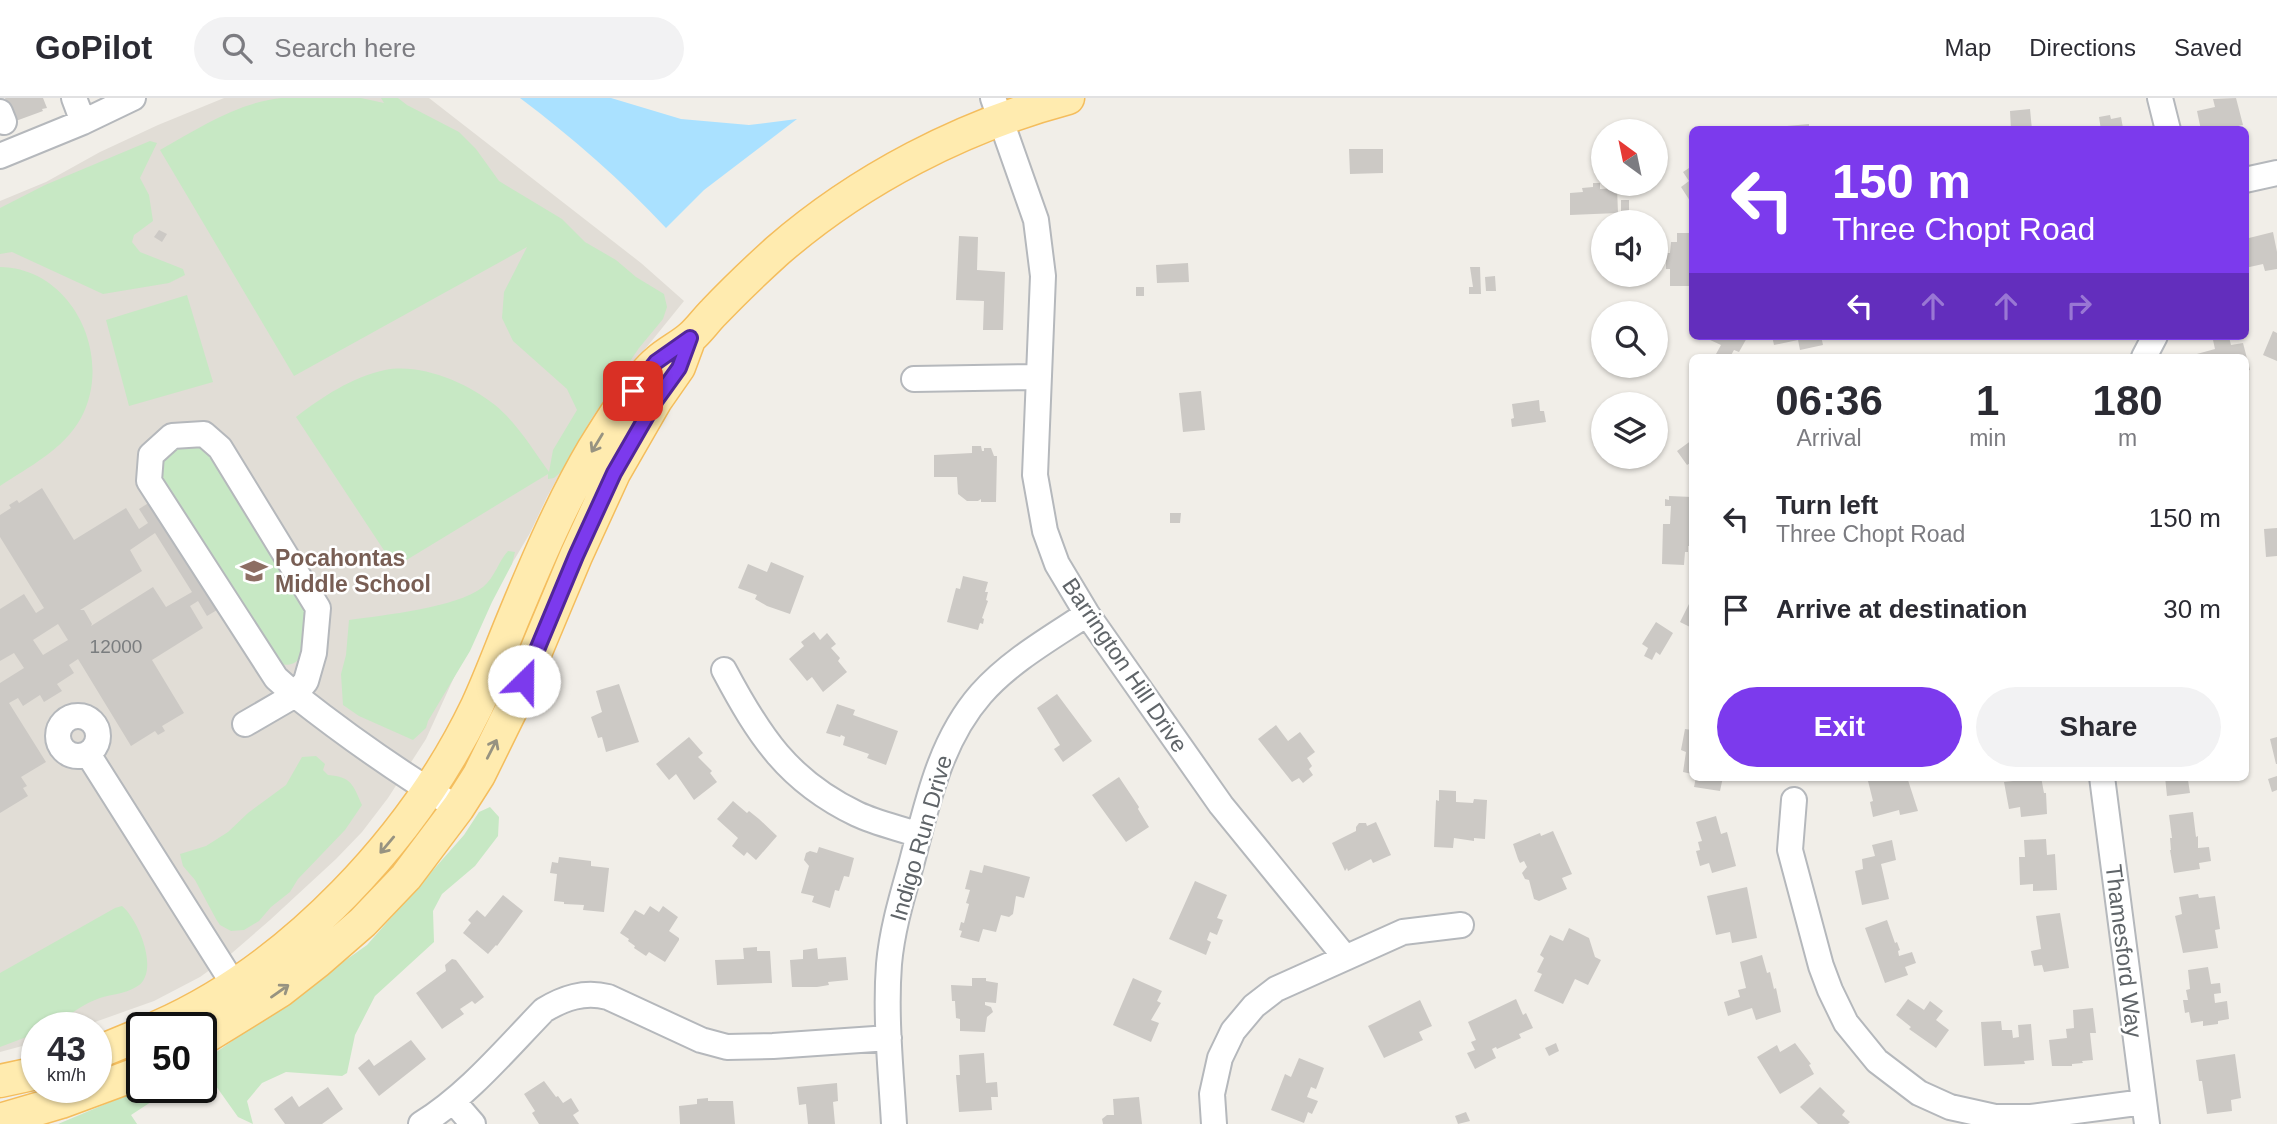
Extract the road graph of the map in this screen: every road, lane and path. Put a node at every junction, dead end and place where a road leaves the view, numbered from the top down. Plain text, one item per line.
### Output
1 (74, 98) edge
2 (133, 98) edge
3 (1068, 98) edge
4 (2160, 98) edge
5 (997, 109) edge
6 (83, 122) junction
7 (2167, 126) edge
8 (0, 156) edge
9 (2277, 173) edge
10 (2249, 179) edge
11 (690, 338) junction
12 (1038, 377) junction
13 (914, 379) dead end
14 (1087, 614) junction
15 (724, 670) dead end
16 (295, 695) junction
17 (244, 724) dead end
18 (88, 754) dead end
19 (2103, 781) edge
20 (429, 791) junction
21 (1794, 800) dead end
22 (458, 808) junction
23 (919, 835) junction
24 (1461, 925) dead end
25 (1345, 957) junction
26 (242, 998) junction
27 (201, 1012) edge
28 (217, 1024) edge
29 (890, 1038) junction
30 (21, 1077) edge
31 (126, 1078) edge
32 (0, 1082) edge
33 (453, 1101) junction
34 (2146, 1113) edge
35 (0, 1120) edge
36 (421, 1124) edge
37 (473, 1124) edge
38 (894, 1124) edge
39 (1214, 1124) edge

1 - 6 street
2 - 6 street
3 - 5 main road
4 - 7 street
5 - 11 main road
5 - 12 street, Barrington Hill Drive
6 - 8 street
9 - 10 street
11 -> 20 main road
22 -> 11 main road
12 - 13 street
12 - 14 street, Barrington Hill Drive
14 - 23 street, Indigo Run Drive
14 - 25 street, Barrington Hill Drive
15 - 23 street
16 - 16 street
16 - 17 street
16 - 20 street
18 - 26 street
19 - 34 street, Thamesford Way
20 - 22 street
20 -> 26 main road
21 - 34 street
26 -> 22 main road
23 - 29 street, Indigo Run Drive
24 - 25 street
25 - 39 street
26 - 27 main road
26 - 28 main road
29 - 33 street
29 - 38 street, Indigo Run Drive
30 - 32 main road
31 - 35 main road
33 - 36 street
33 - 37 street

